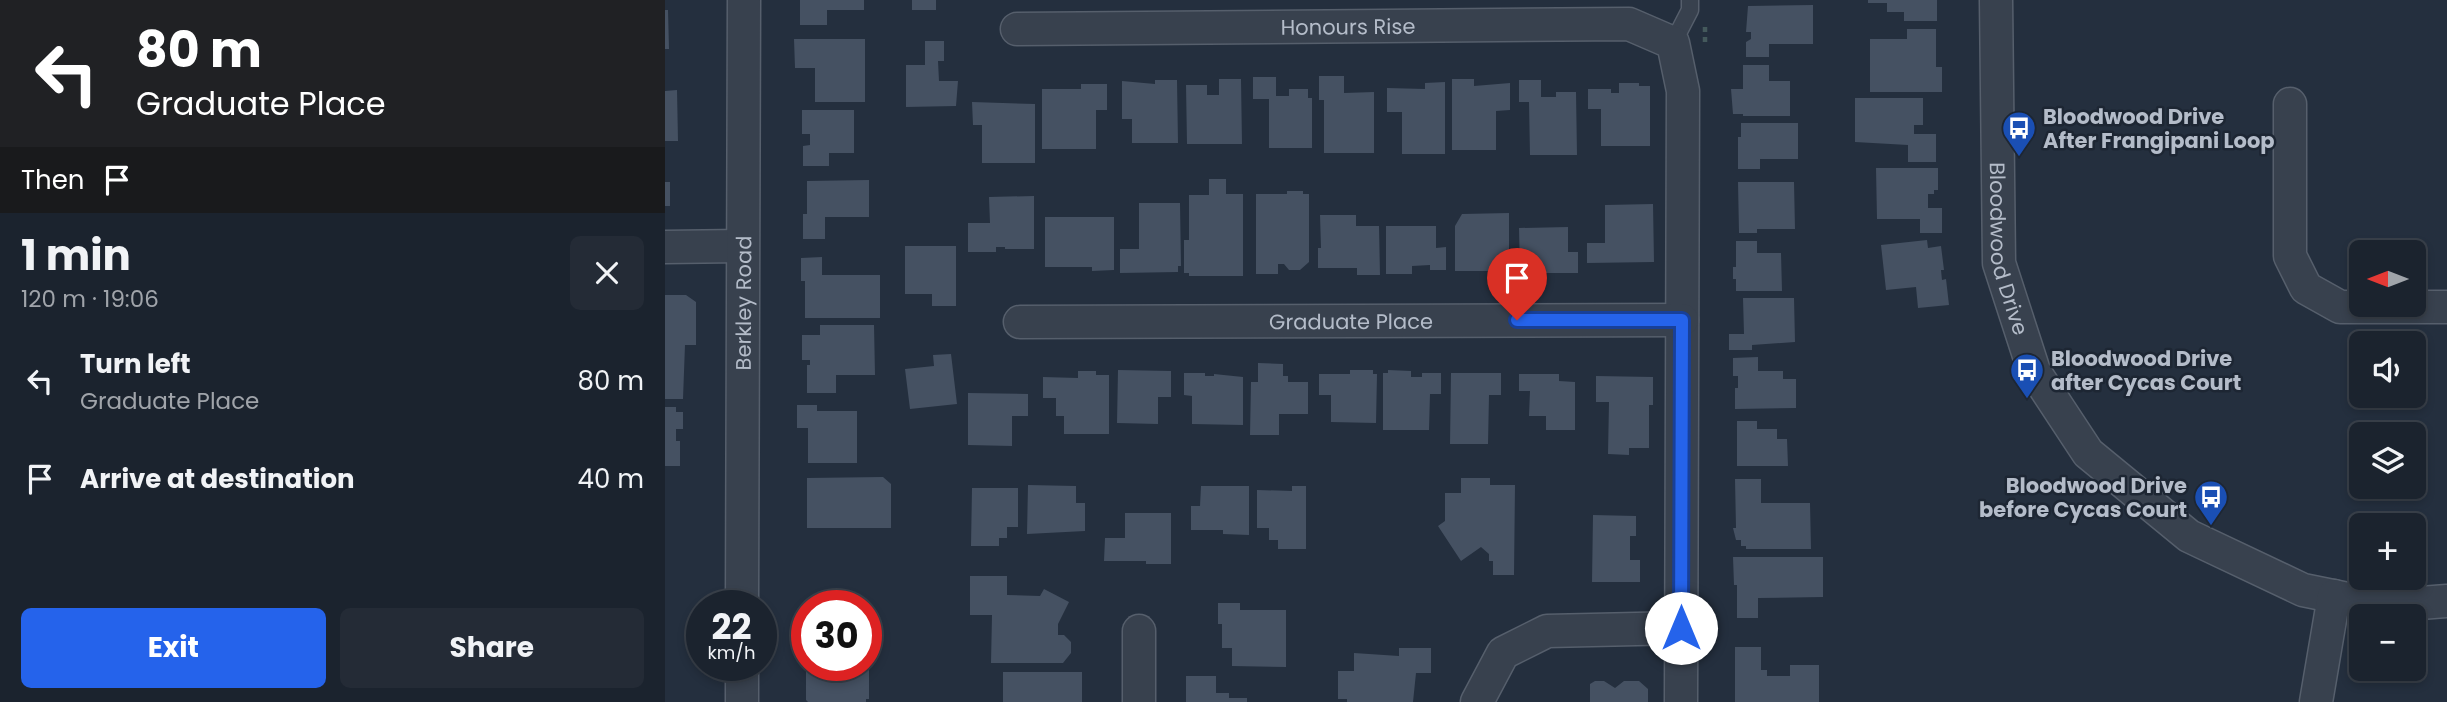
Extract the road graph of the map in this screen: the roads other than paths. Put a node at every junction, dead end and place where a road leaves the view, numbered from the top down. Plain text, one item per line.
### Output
1 (744, 0) edge
2 (1690, 0) edge
3 (1996, 0) edge
4 (1017, 29) dead end
5 (1673, 43) junction
6 (2290, 104) dead end
7 (741, 246) junction
8 (665, 247) edge
9 (2447, 307) edge
10 (1682, 320) junction
11 (1020, 322) dead end
12 (742, 590) edge
13 (2334, 596) junction
14 (2447, 601) edge
15 (1681, 628) junction
16 (1139, 631) dead end
17 (742, 681) edge
18 (742, 702) edge
19 (1139, 702) edge
20 (1477, 702) edge
21 (1681, 702) edge
22 (2316, 702) edge

1 - 7 street, Berkley Road
2 - 5 lane
3 - 13 street, Bloodwood Drive
4 - 5 street, Honours Rise
5 - 10 street
6 - 9 street
7 - 8 street
7 - 12 street, Berkley Road
10 - 11 street, Graduate Place
10 - 15 street
13 - 14 street, Bloodwood Drive
13 - 22 street
15 - 20 street
15 - 21 street
16 - 19 street
17 - 18 street

